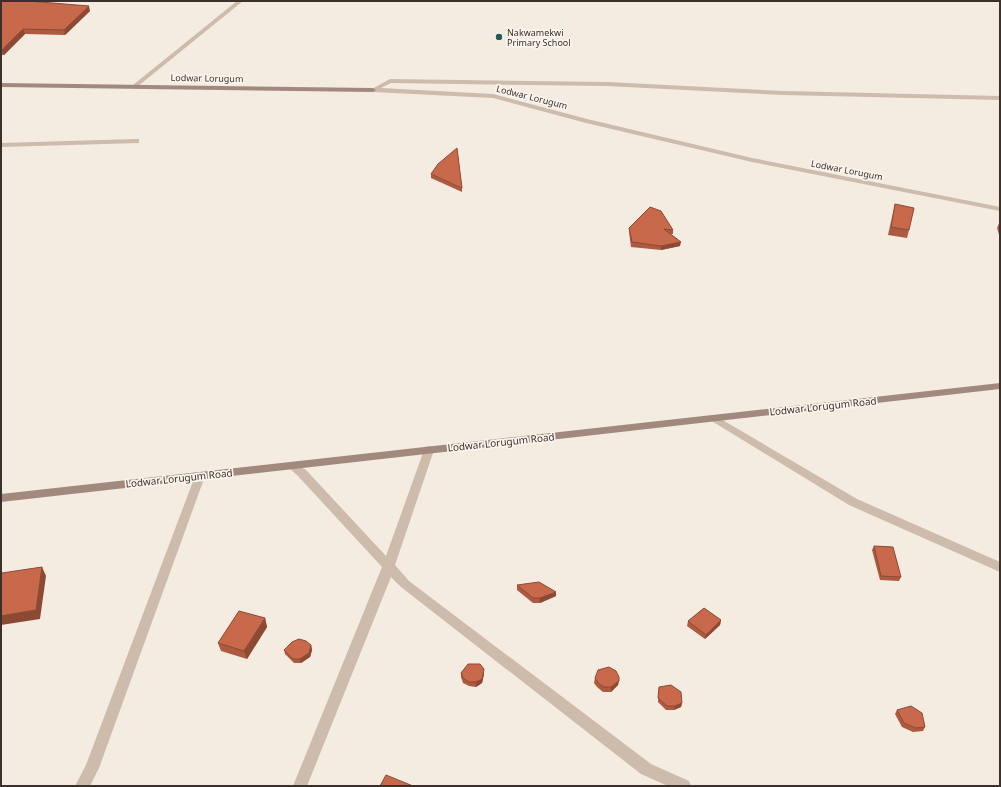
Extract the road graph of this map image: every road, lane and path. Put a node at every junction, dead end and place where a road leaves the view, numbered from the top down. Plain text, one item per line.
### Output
1 (240, 1) edge
2 (1, 85) edge
3 (135, 86) junction
4 (373, 90) junction
5 (1000, 98) edge
6 (136, 140) dead end
7 (1, 145) edge
8 (1000, 209) edge
9 (1000, 386) edge
10 (714, 418) junction
11 (429, 450) junction
12 (292, 466) junction
13 (200, 476) junction
14 (1, 498) edge
15 (388, 566) junction
16 (1000, 567) edge
17 (82, 786) edge
18 (300, 786) edge
19 (684, 786) edge

1 - 3 street
2 - 3 main road, Lodwar Lorugum
3 - 4 main road, Lodwar Lorugum
4 - 5 street
4 - 8 street, Lodwar Lorugum
6 - 7 street
9 - 10 main road, Lodwar Lorugum Road
10 - 11 main road, Lodwar Lorugum Road
10 - 16 street
11 - 12 main road, Lodwar Lorugum Road
11 - 15 street
12 - 13 main road, Lodwar Lorugum Road
12 - 15 street
13 - 14 main road, Lodwar Lorugum Road
13 - 17 street
15 - 18 street
15 - 19 street

